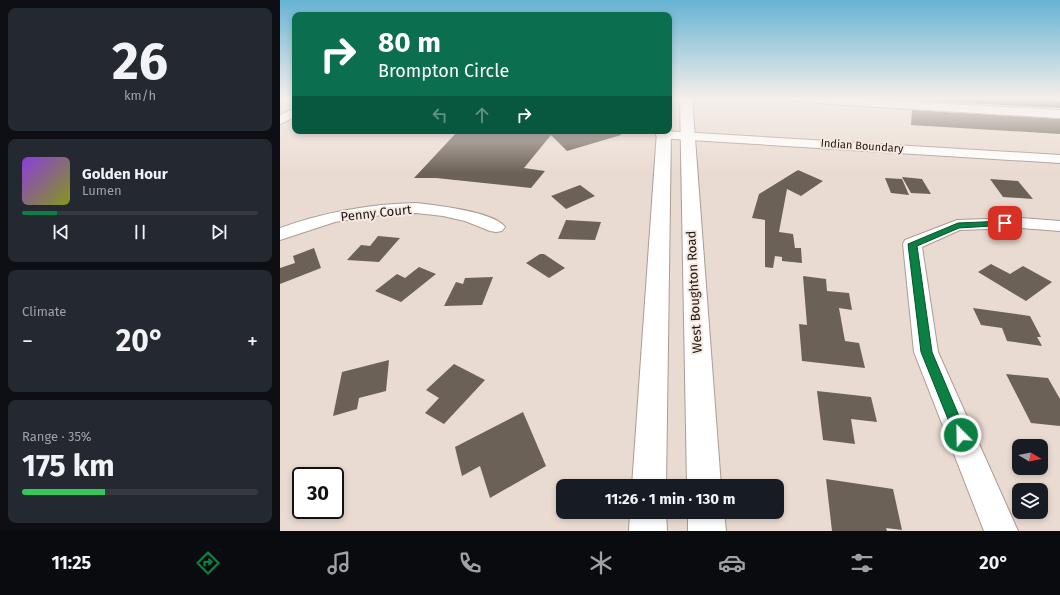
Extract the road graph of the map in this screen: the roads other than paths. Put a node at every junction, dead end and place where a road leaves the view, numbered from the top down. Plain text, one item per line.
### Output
1 (671, 134) edge
2 (1060, 159) edge
3 (1060, 226) edge
4 (496, 227) dead end
5 (280, 234) edge
6 (649, 479) edge
7 (703, 479) edge
8 (648, 519) edge
9 (706, 519) edge
10 (648, 531) edge
11 (707, 531) edge
12 (1001, 531) edge

1 - 2 street, Indian Boundary
1 - 6 main road, West Boughton Road
1 - 7 main road, West Boughton Road
3 - 12 street
4 - 5 street, Penny Court
8 - 10 main road
9 - 11 main road

